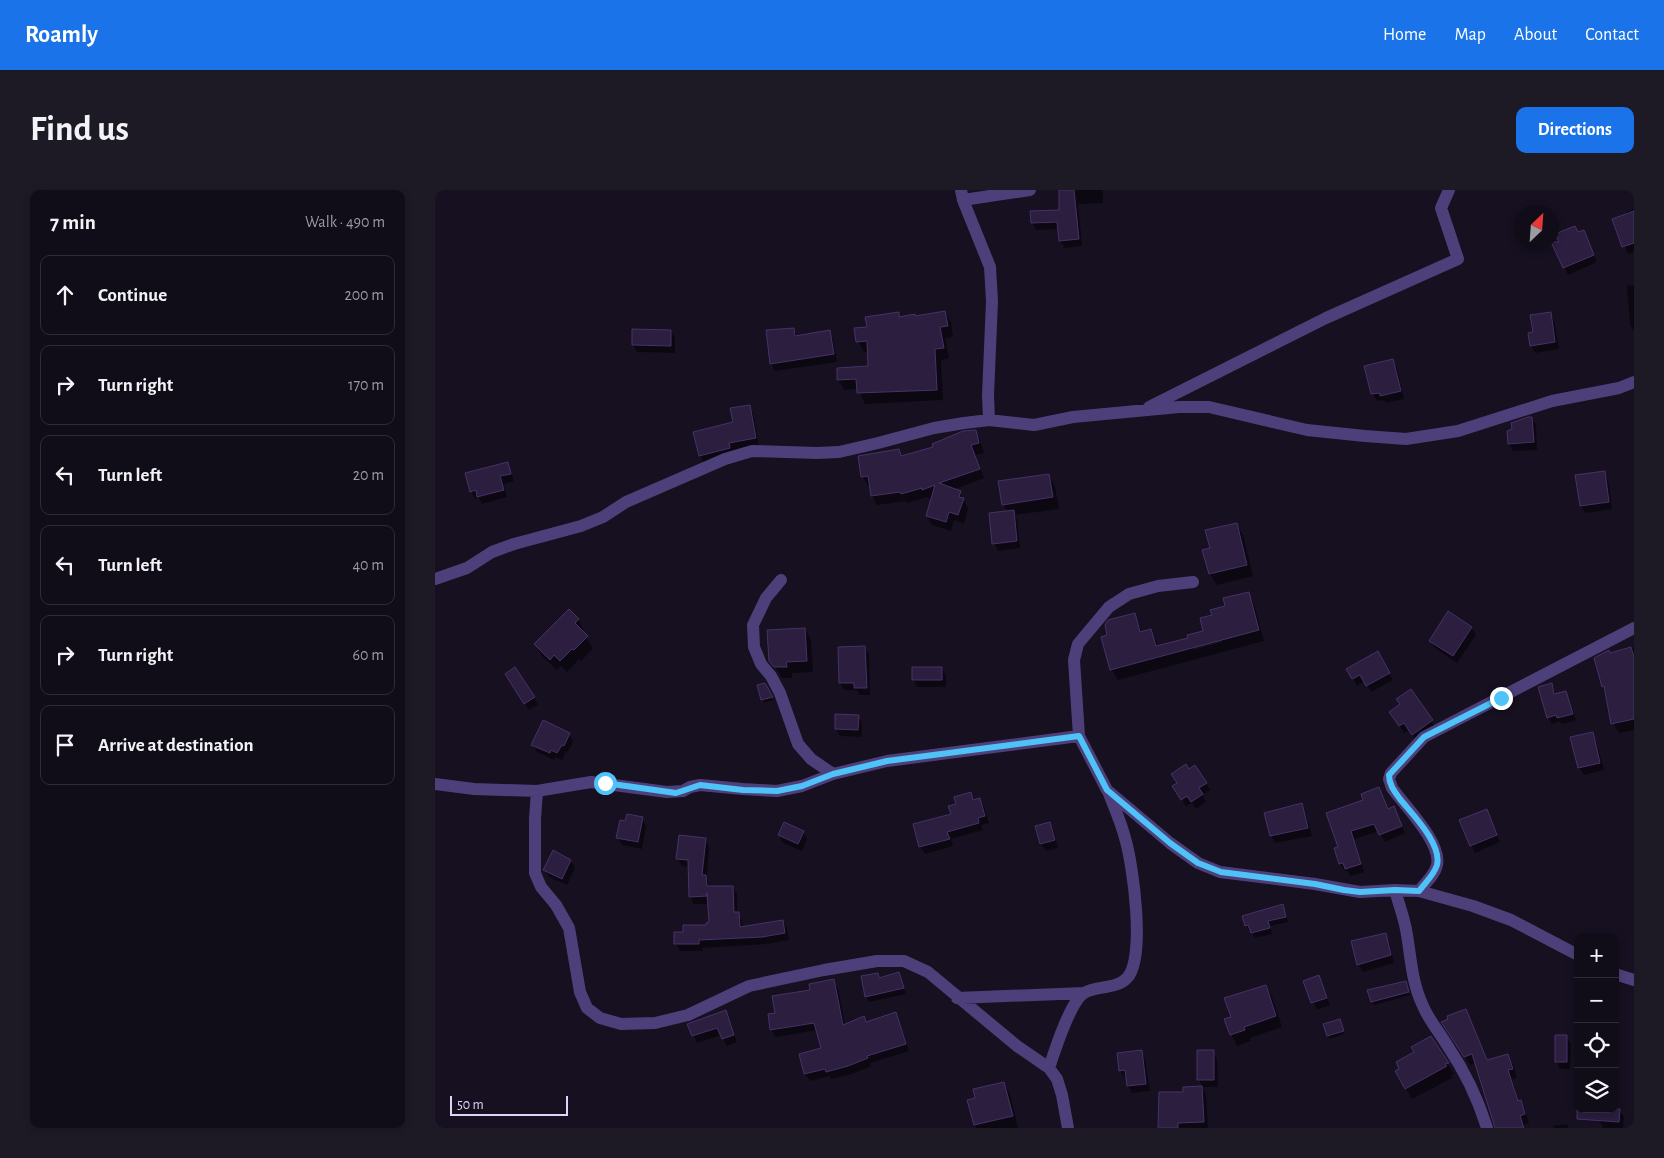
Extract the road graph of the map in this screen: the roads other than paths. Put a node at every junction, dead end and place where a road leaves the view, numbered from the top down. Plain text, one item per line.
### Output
1 (1031, 190) edge
2 (1449, 190) edge
3 (962, 195) edge
4 (1634, 382) edge
5 (1143, 410) junction
6 (989, 420) junction
7 (435, 579) edge
8 (781, 580) dead end
9 (1193, 582) dead end
10 (1634, 628) edge
11 (1079, 736) junction
12 (833, 774) junction
13 (435, 784) edge
14 (537, 790) junction
15 (1107, 790) junction
16 (1395, 890) junction
17 (1419, 891) junction
18 (1574, 953) edge
19 (1619, 975) edge
20 (1634, 980) edge
21 (1084, 993) junction
22 (957, 998) junction
23 (1049, 1068) junction
24 (1068, 1128) edge
25 (1487, 1128) edge

1 - 3 street
2 - 5 street
3 - 6 street
4 - 5 street
5 - 6 street
6 - 7 street
8 - 12 street
9 - 11 street
10 - 17 street
11 - 12 street
11 - 15 street
12 - 14 street
13 - 14 street
14 - 22 street
15 - 16 street
15 - 21 street
16 - 17 street
16 - 25 street
17 - 18 street
19 - 20 street
21 - 22 street
21 - 23 street
22 - 23 street
23 - 24 street

